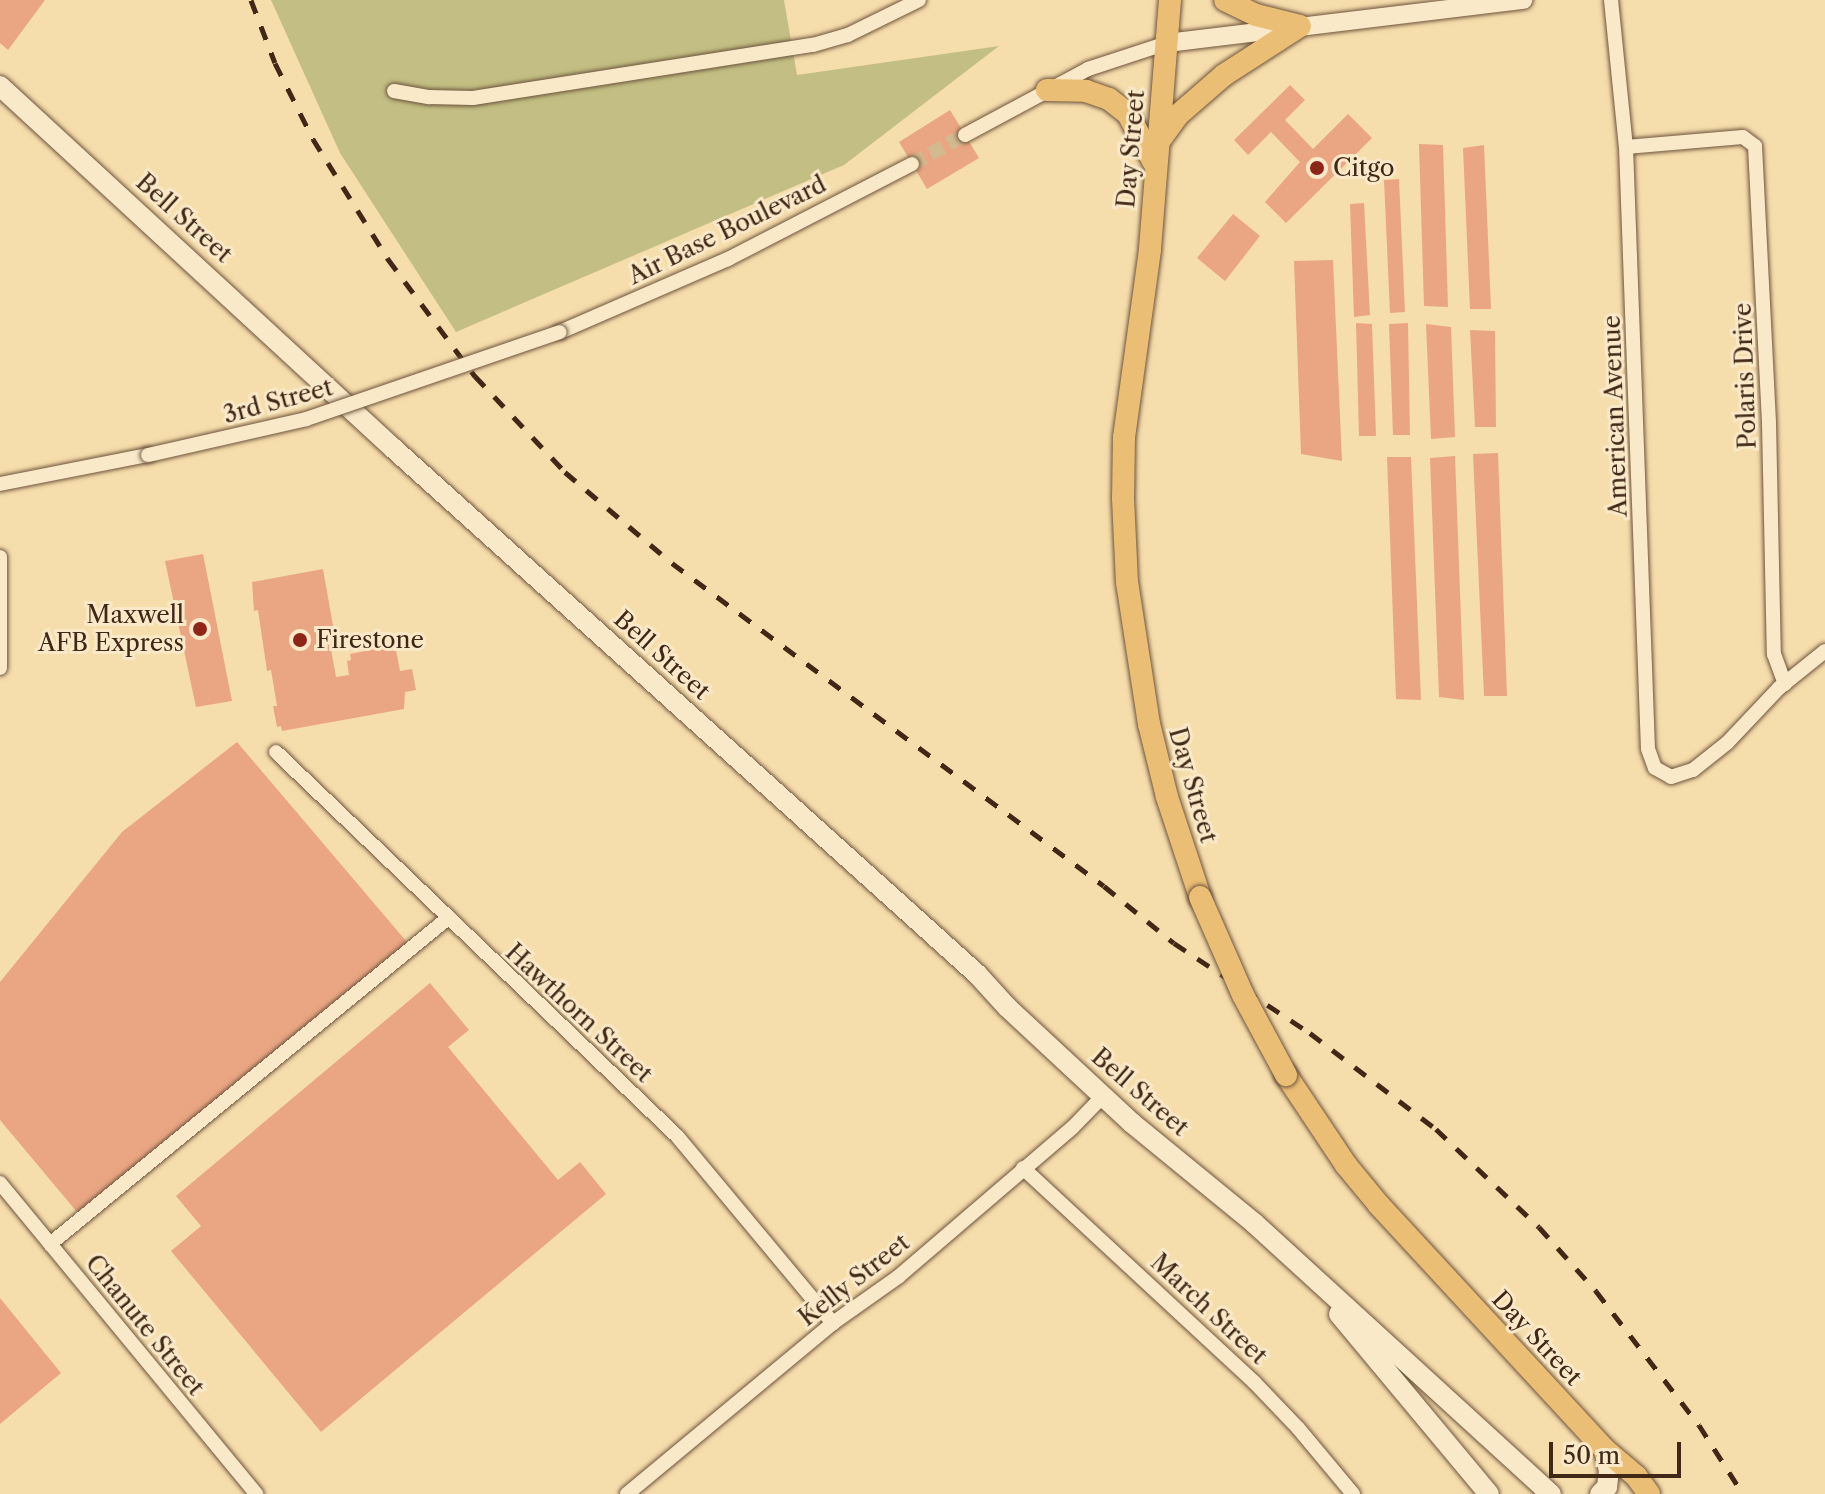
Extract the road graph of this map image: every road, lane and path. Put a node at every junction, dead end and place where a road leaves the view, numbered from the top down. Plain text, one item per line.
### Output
1 (919, 0) edge
2 (1170, 0) edge
3 (1225, 0) edge
4 (1523, 0) edge
5 (1611, 0) edge
6 (1300, 26) junction
7 (1167, 43) junction
8 (0, 86) edge
9 (1047, 90) junction
10 (394, 91) dead end
11 (965, 135) tunnel mouth
12 (1626, 147) junction
13 (1155, 154) junction
14 (912, 164) tunnel mouth
15 (560, 332) joint
16 (0, 484) edge
17 (0, 557) edge
18 (1825, 651) edge
19 (0, 668) edge
20 (1785, 684) junction
21 (276, 752) dead end
22 (447, 919) junction
23 (1103, 1096) junction
24 (1023, 1168) junction
25 (0, 1183) edge
26 (50, 1244) junction
27 (1293, 1259) junction
28 (833, 1323) junction
29 (1604, 1449) junction
30 (256, 1494) edge
31 (627, 1494) edge
32 (1353, 1494) edge
33 (1489, 1494) edge
34 (1551, 1494) edge
35 (1600, 1494) edge
36 (1627, 1494) edge
37 (1649, 1494) edge

1 - 10 street
2 - 7 main road, Day Street
3 - 6 main road
4 - 6 street
5 - 12 street, American Avenue
6 - 7 street
6 - 13 main road
7 - 9 street
7 - 13 main road, Day Street
8 - 23 main road, Bell Street
9 - 11 street
9 - 13 main road
12 - 20 street, Polaris Drive
12 - 20 street, American Avenue
13 - 29 main road, Day Street, bridge
14 - 15 street, Air Base Boulevard
15 - 16 street, 3rd Street, bridge
17 - 19 street
18 - 20 street
21 - 22 street, Hawthorn Street
22 - 26 street
22 - 28 street, Hawthorn Street
23 - 24 street, Kelly Street
23 - 27 main road, Bell Street
24 - 28 street, Kelly Street
24 - 32 street, March Street
25 - 26 street, Chanute Street
26 - 30 street, Chanute Street
27 - 33 main road, Bell Street
27 - 34 main road, Bell Street
28 - 31 street, Kelly Street
29 - 35 main road
29 - 36 main road, Day Street
29 - 37 main road, Day Street

